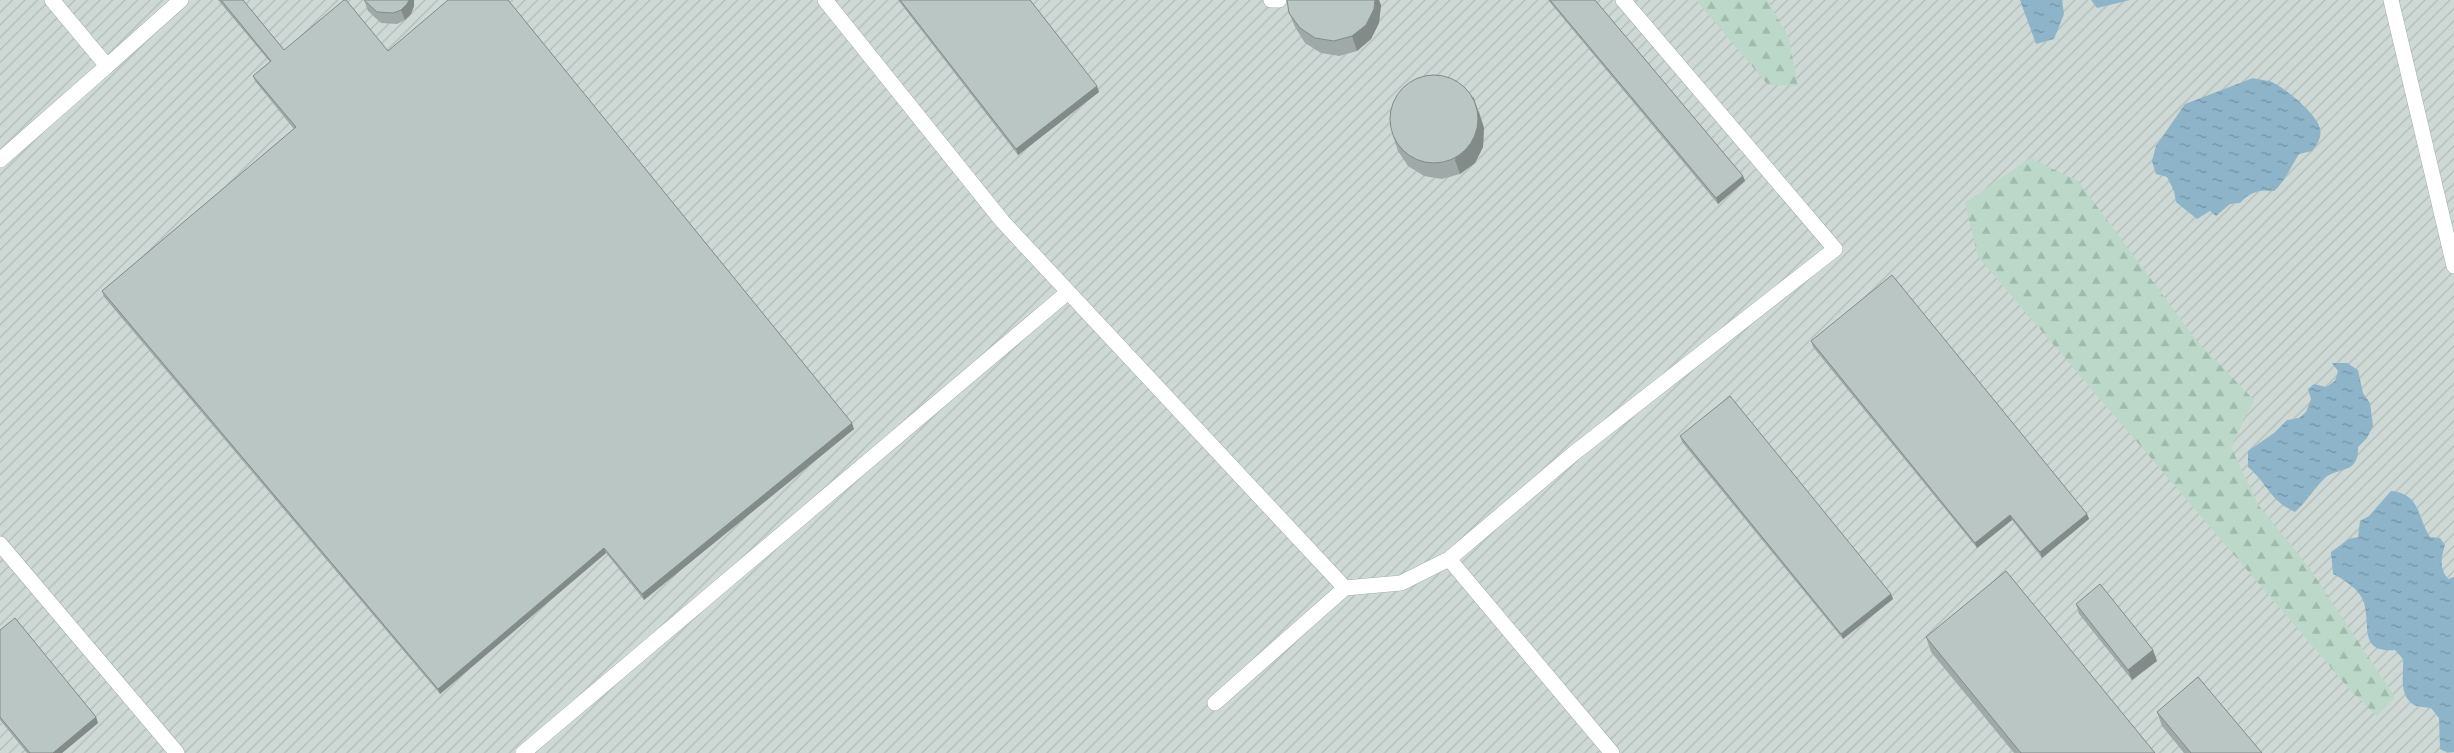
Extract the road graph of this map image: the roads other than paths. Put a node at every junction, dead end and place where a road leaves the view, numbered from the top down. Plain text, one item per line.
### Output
1 (52, 0) edge
2 (181, 0) edge
3 (825, 0) edge
4 (1271, 0) edge
5 (1279, 0) edge
6 (1623, 0) edge
7 (2391, 0) edge
8 (107, 66) junction
9 (0, 160) edge
10 (2454, 266) edge
11 (1068, 292) junction
12 (0, 544) edge
13 (1449, 559) junction
14 (1345, 588) junction
15 (1215, 703) dead end
16 (177, 753) edge
17 (523, 753) edge
18 (1612, 753) edge

1 - 8 lane
2 - 8 lane
3 - 11 lane
4 - 5 lane
6 - 13 lane
7 - 10 lane
8 - 9 lane
11 - 14 lane
11 - 17 lane
12 - 16 lane
13 - 14 lane
13 - 18 lane
14 - 15 lane

